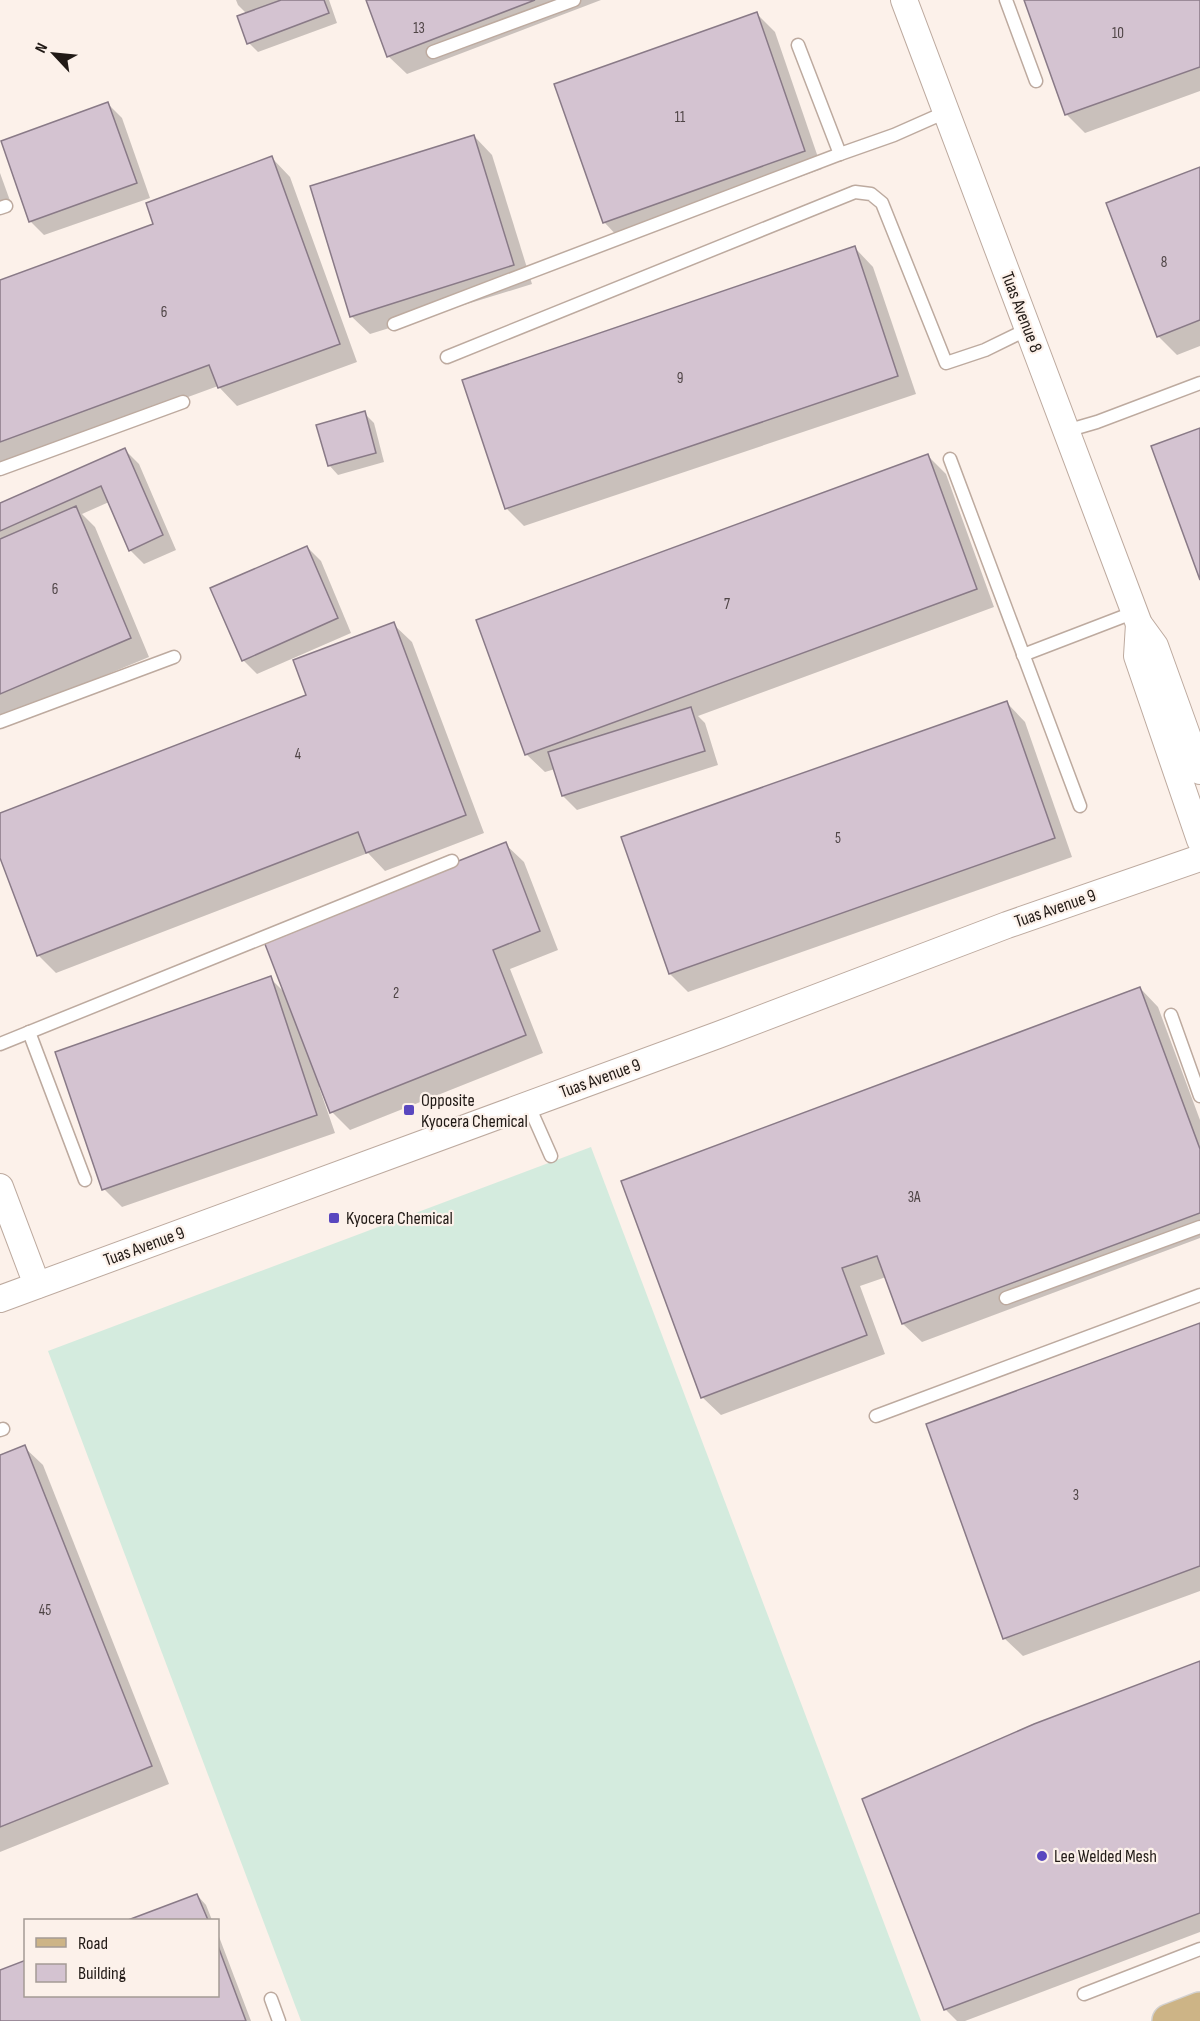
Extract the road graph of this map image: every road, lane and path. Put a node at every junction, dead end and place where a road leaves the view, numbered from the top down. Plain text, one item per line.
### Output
1 (574, 0) edge
2 (1006, 0) edge
3 (906, 1) edge
4 (798, 45) dead end
5 (433, 52) dead end
6 (1036, 81) dead end
7 (946, 112) junction
8 (840, 154) junction
9 (394, 324) dead end
10 (1028, 329) junction
11 (447, 357) dead end
12 (1200, 383) edge
13 (183, 402) dead end
14 (1066, 431) junction
15 (950, 459) dead end
16 (0, 469) edge
17 (1137, 618) junction
18 (1023, 655) junction
19 (174, 657) dead end
20 (0, 722) edge
21 (1200, 771) edge
22 (1080, 806) dead end
23 (1200, 840) edge
24 (1200, 858) edge
25 (452, 861) dead end
26 (1172, 1015) dead end
27 (29, 1032) junction
28 (0, 1044) edge
29 (1200, 1096) edge
30 (528, 1104) junction
31 (551, 1156) dead end
32 (86, 1180) dead end
33 (0, 1187) edge
34 (1200, 1227) edge
35 (37, 1285) junction
36 (1200, 1295) edge
37 (1006, 1298) dead end
38 (0, 1299) edge
39 (876, 1416) dead end
40 (1200, 1949) edge
41 (1084, 1994) dead end
42 (271, 1999) dead end
43 (1200, 2009) edge
44 (279, 2021) edge
45 (1169, 2021) edge

1 - 5 lane
2 - 6 lane
3 - 7 street, Tuas Avenue 8
4 - 8 lane
7 - 8 lane
7 - 10 street, Tuas Avenue 8
8 - 9 lane
10 - 11 lane
10 - 14 street, Tuas Avenue 8
12 - 14 lane
13 - 16 lane
14 - 17 street, Tuas Avenue 8
15 - 18 lane
17 - 18 lane
17 - 21 street, Tuas Avenue 8
17 - 23 street, Tuas Avenue 8
18 - 22 lane
19 - 20 lane
24 - 30 street, Tuas Avenue 9
25 - 27 lane
26 - 29 lane
27 - 28 lane
27 - 32 lane
30 - 31 lane
30 - 35 street, Tuas Avenue 9
33 - 35 street
34 - 37 lane
35 - 38 street, Tuas Avenue 9
36 - 39 lane
40 - 41 lane
42 - 44 lane
43 - 45 main road

